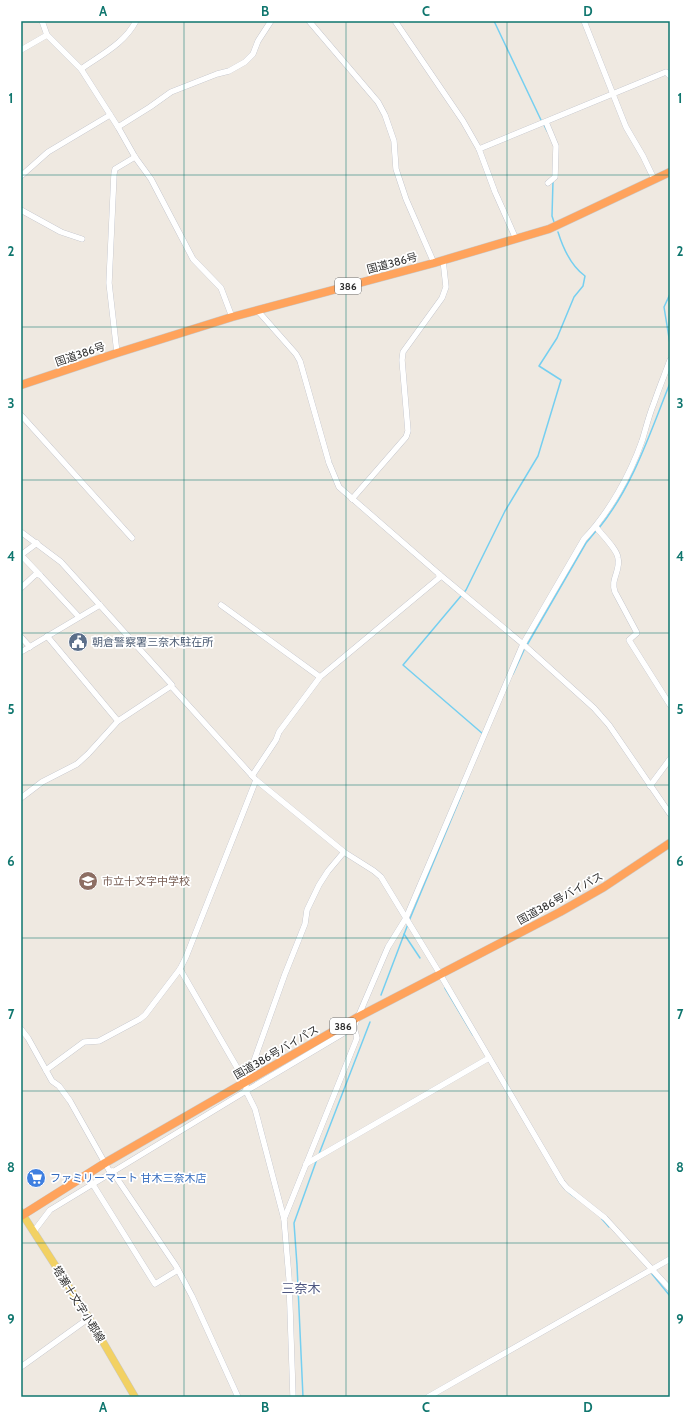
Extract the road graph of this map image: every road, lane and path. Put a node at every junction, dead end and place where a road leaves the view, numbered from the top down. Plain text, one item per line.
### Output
1 (42, 21) edge
2 (136, 21) edge
3 (271, 21) edge
4 (309, 21) edge
5 (394, 21) edge
6 (584, 21) edge
7 (48, 35) junction
8 (21, 50) edge
9 (81, 69) junction
10 (670, 76) edge
11 (612, 94) junction
12 (110, 115) junction
13 (546, 122) junction
14 (118, 127) junction
15 (479, 149) junction
16 (134, 157) junction
17 (670, 172) edge
18 (21, 176) edge
19 (654, 179) junction
20 (549, 182) dead end
21 (21, 210) edge
22 (82, 239) dead end
23 (516, 239) junction
24 (443, 260) junction
25 (434, 263) junction
26 (258, 310) junction
27 (232, 318) junction
28 (117, 353) junction
29 (670, 360) edge
30 (21, 385) edge
31 (21, 415) edge
32 (352, 499) junction
33 (596, 527) junction
34 (21, 532) edge
35 (132, 538) dead end
36 (37, 543) junction
37 (21, 555) edge
38 (439, 574) junction
39 (40, 575) junction
40 (21, 588) edge
41 (100, 605) junction
42 (221, 606) dead end
43 (79, 617) junction
44 (47, 636) junction
45 (21, 637) edge
46 (523, 644) junction
47 (30, 647) junction
48 (21, 652) edge
49 (320, 677) junction
50 (171, 686) junction
51 (670, 705) edge
52 (118, 722) junction
53 (670, 759) edge
54 (254, 778) junction
55 (650, 786) junction
56 (21, 798) edge
57 (670, 814) edge
58 (670, 843) edge
59 (344, 852) junction
60 (406, 918) junction
61 (180, 969) junction
62 (440, 974) junction
63 (358, 1017) junction
64 (354, 1027) junction
65 (21, 1029) edge
66 (487, 1059) junction
67 (46, 1070) junction
68 (246, 1087) junction
69 (105, 1163) junction
70 (305, 1164) junction
71 (111, 1171) junction
72 (92, 1183) junction
73 (22, 1214) edge
74 (284, 1220) junction
75 (34, 1231) junction
76 (670, 1259) edge
77 (652, 1269) junction
78 (178, 1270) junction
79 (670, 1289) edge
80 (89, 1318) junction
81 (21, 1367) edge
82 (135, 1397) edge
83 (238, 1397) edge
84 (293, 1397) edge
85 (428, 1397) edge

1 - 7 street
2 - 9 street
3 - 14 street
4 - 25 street
5 - 15 street
6 - 11 street
7 - 8 street
7 - 9 street
9 - 12 street
10 - 11 street
11 - 13 street
11 - 19 street
12 - 14 street
12 - 18 street
13 - 15 street
13 - 20 street
14 - 16 street
15 - 23 street
16 - 27 street
16 - 28 street
17 - 19 highway, 国道386号 / 386
19 - 23 highway, 国道386号 / 386
21 - 22 street
23 - 24 highway, 国道386号 / 386
24 - 25 highway, 国道386号 / 386
24 - 32 street
25 - 26 highway, 国道386号 / 386
26 - 27 highway, 国道386号 / 386
26 - 32 street
27 - 28 highway, 国道386号 / 386
28 - 30 highway, 国道386号 / 386
29 - 33 street
31 - 35 street
32 - 38 street
33 - 46 street
33 - 51 street
34 - 36 street
36 - 37 street
36 - 41 street
37 - 39 street
38 - 46 street
38 - 49 street
39 - 40 street
39 - 43 street
41 - 43 street
41 - 50 street
42 - 49 street
43 - 44 street
44 - 47 street
44 - 52 street
45 - 47 street
46 - 55 street
46 - 60 street
47 - 48 street
49 - 54 street
50 - 52 street
50 - 54 street
52 - 56 street
53 - 55 street
54 - 59 street
54 - 61 street
55 - 57 street
58 - 62 highway, 国道386号バイパス / 386
59 - 60 street
59 - 68 street
60 - 62 street
60 - 63 street
61 - 67 street
61 - 68 street
62 - 63 highway, 国道386号バイパス / 386
62 - 66 street
63 - 64 street
63 - 68 highway, 国道386号バイパス / 386
64 - 68 street
64 - 70 street
65 - 67 street
66 - 70 street
66 - 77 street
67 - 69 street
68 - 69 highway, 国道386号バイパス / 386
68 - 71 street
68 - 74 street
69 - 71 street
69 - 73 highway, 国道386号バイパス / 386
70 - 74 street
71 - 72 street
71 - 78 street
72 - 75 street
72 - 78 street
73 - 75 main road, 塔瀬十文字小郡線
74 - 84 street
75 - 80 main road, 塔瀬十文字小郡線
76 - 77 street
77 - 79 street
77 - 85 street
78 - 83 street
80 - 81 street
80 - 82 main road, 塔瀬十文字小郡線

